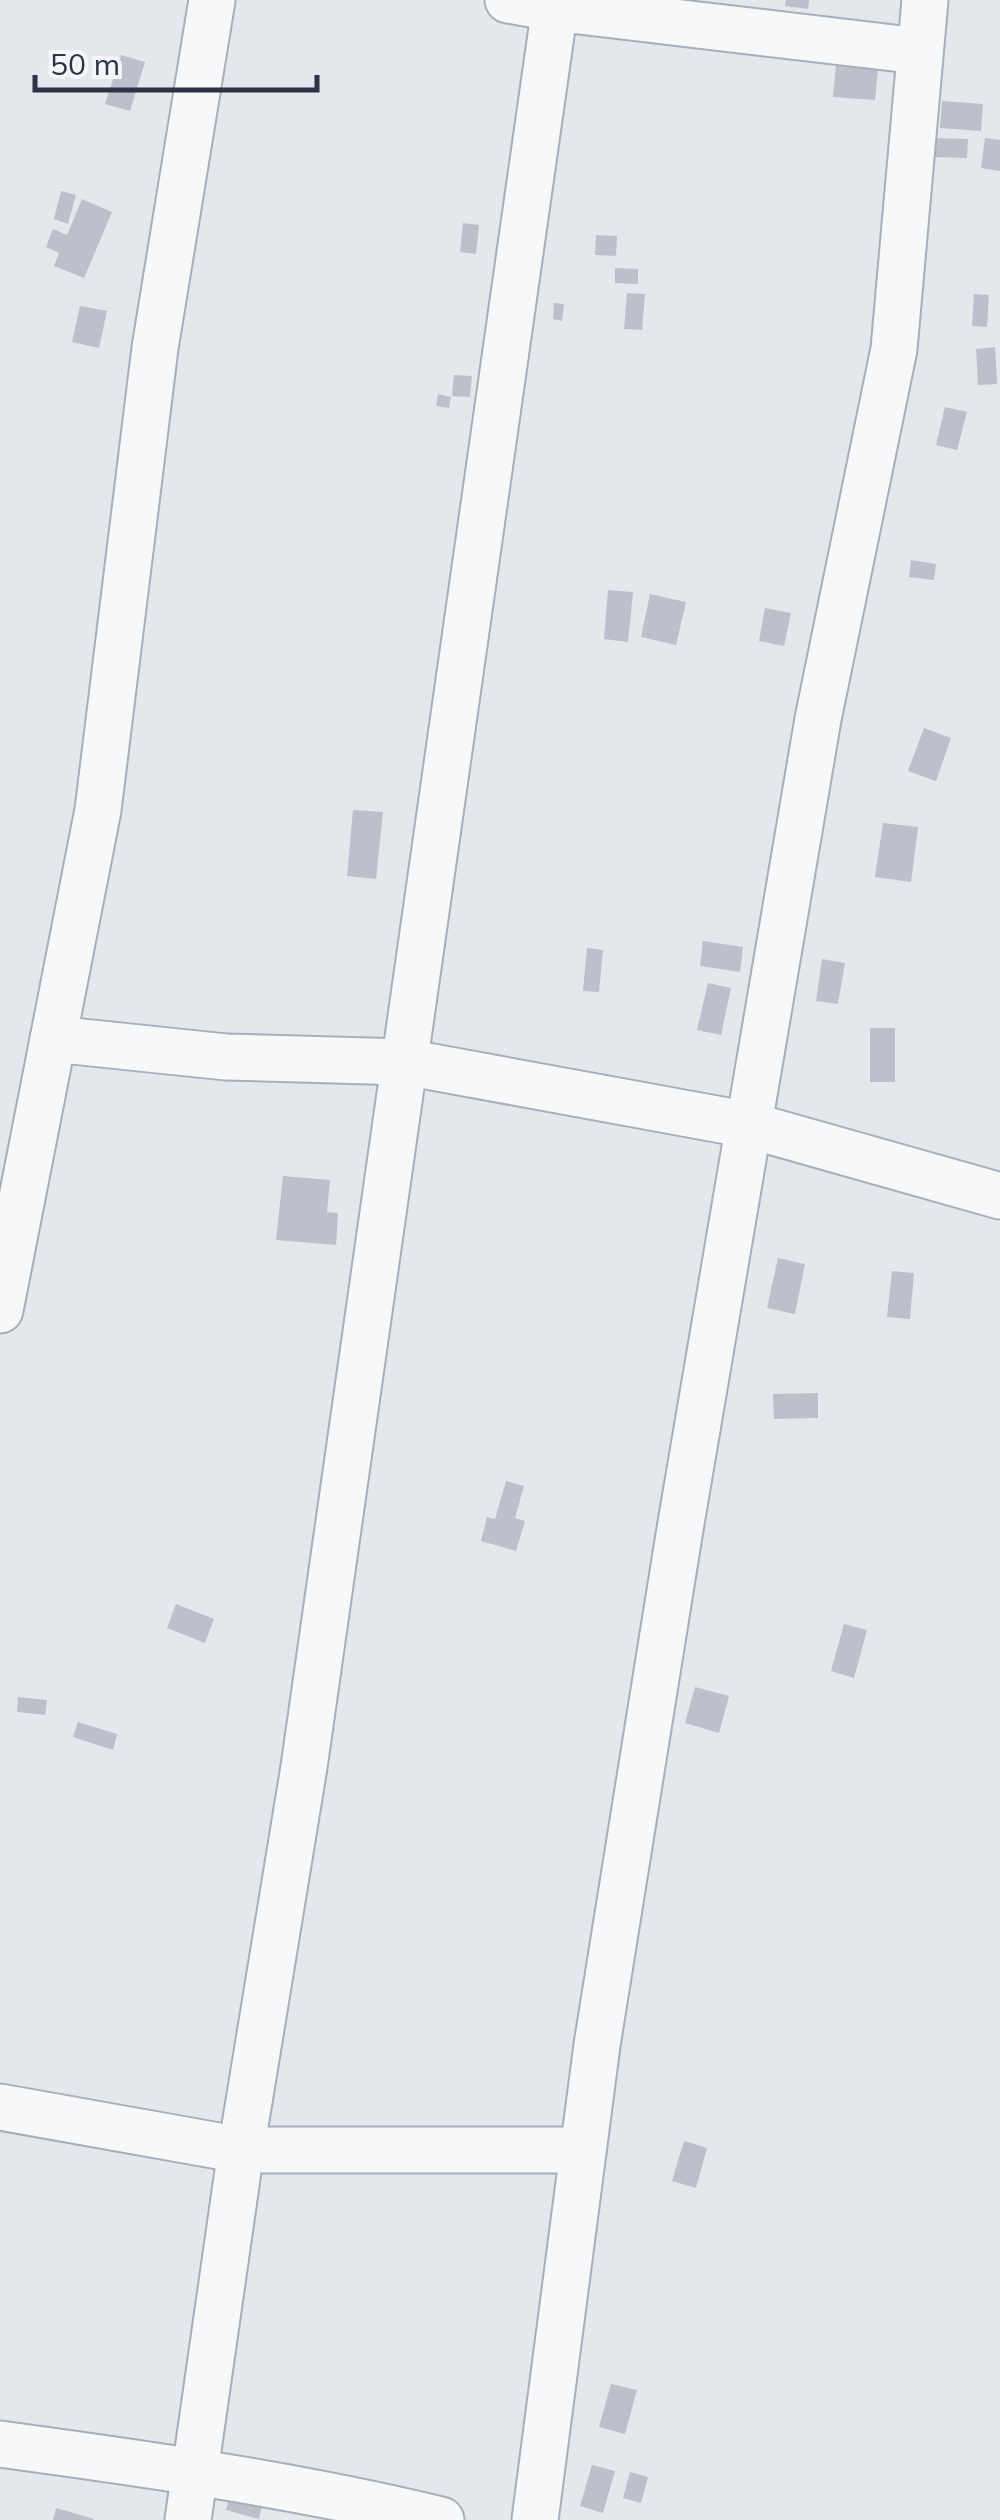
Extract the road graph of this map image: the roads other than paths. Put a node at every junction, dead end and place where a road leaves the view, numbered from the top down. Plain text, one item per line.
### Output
1 (212, 0) edge
2 (508, 0) edge
3 (925, 0) edge
4 (555, 4) edge
5 (919, 50) junction
6 (53, 1038) junction
7 (405, 1062) junction
8 (749, 1124) junction
9 (1000, 1196) edge
10 (0, 1310) edge
11 (0, 2107) edge
12 (242, 2150) junction
13 (583, 2150) junction
14 (0, 2444) edge
15 (196, 2471) junction
16 (188, 2520) edge
17 (441, 2520) edge
18 (534, 2520) edge

1 - 6 street
2 - 4 street
3 - 5 street
4 - 5 street
4 - 7 street
5 - 8 street
6 - 7 street
6 - 10 street
7 - 8 street
7 - 12 street
8 - 9 street
8 - 13 street
11 - 12 street
12 - 13 street
12 - 15 street
13 - 18 street
14 - 15 street
15 - 16 street
15 - 17 street

